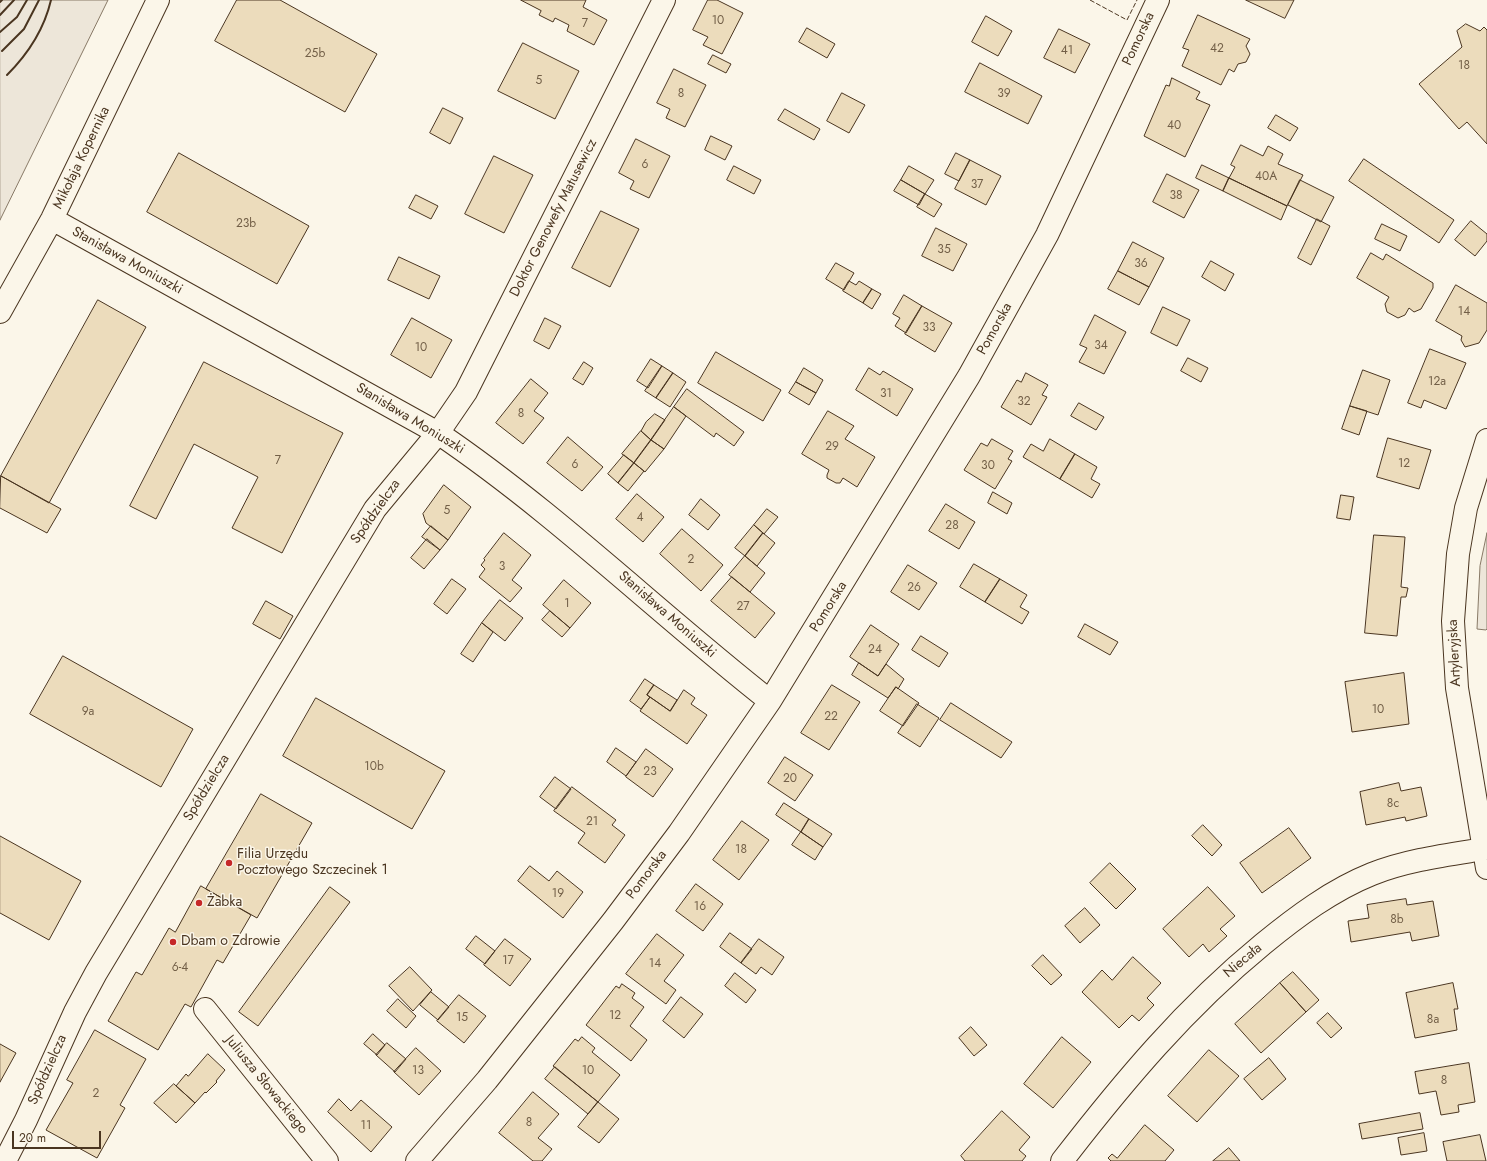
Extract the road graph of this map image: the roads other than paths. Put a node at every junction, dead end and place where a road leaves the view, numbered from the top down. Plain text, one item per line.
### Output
1 (158, 0) edge
2 (664, 0) edge
3 (1158, 0) edge
4 (52, 219) junction
5 (0, 312) edge
6 (438, 433) junction
7 (1487, 440) edge
8 (770, 701) junction
9 (1485, 858) edge
10 (206, 1010) dead end
11 (5, 1161) edge
12 (327, 1161) edge
13 (416, 1161) edge
14 (1062, 1161) edge

1 - 4 street, Mikołaja Kopernika
2 - 6 street, Doktor Genowefy Matusewicz
3 - 8 street, Pomorska
4 - 5 street, Mikołaja Kopernika
4 - 6 street, Stanisława Moniuszki
6 - 8 street, Stanisława Moniuszki
6 - 11 street, Spółdzielcza
7 - 9 street, Artyleryjska
8 - 13 street, Pomorska
9 - 14 street, Niecała
10 - 12 street, Juliusza Słowackiego

